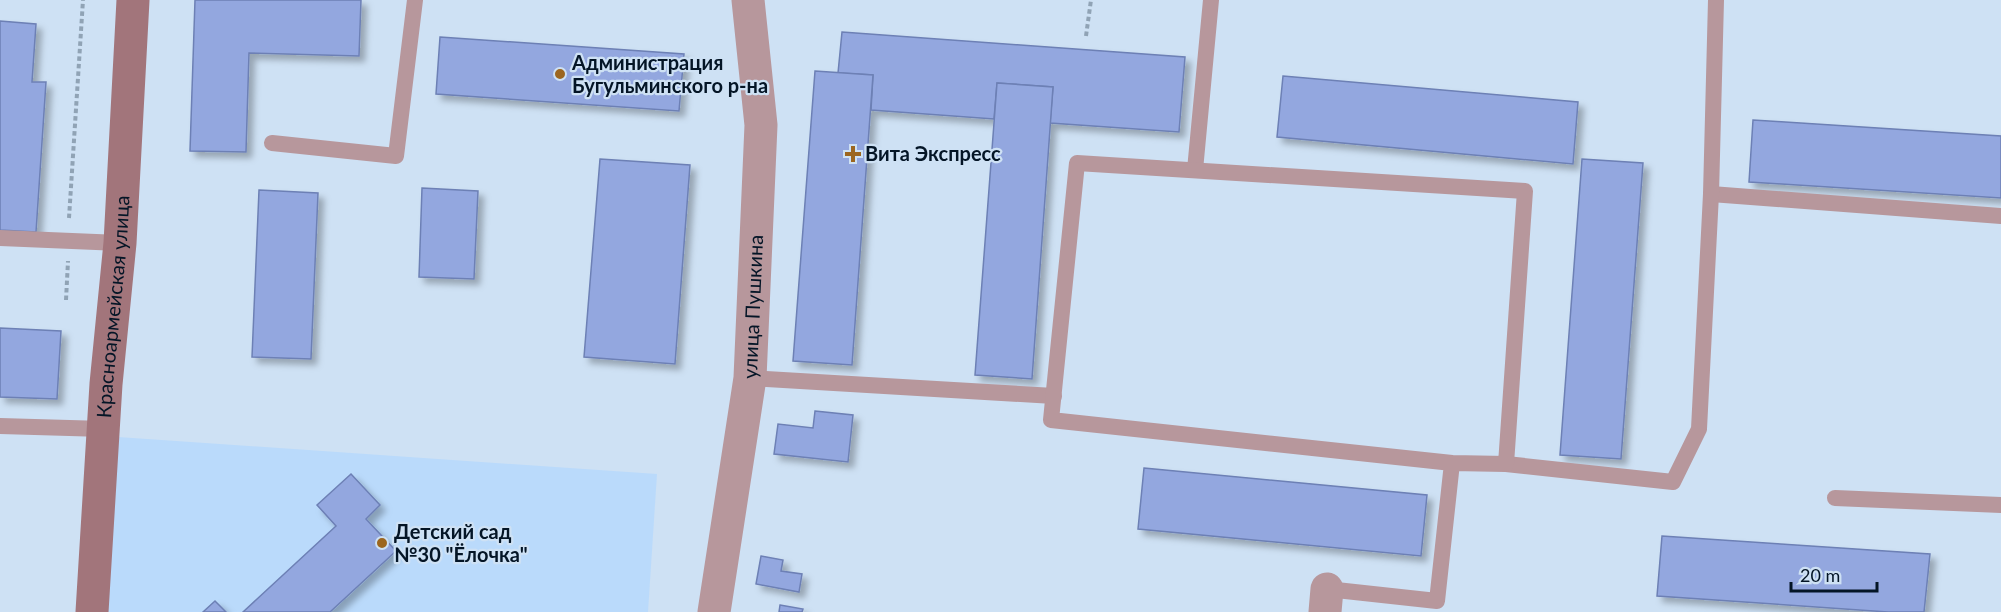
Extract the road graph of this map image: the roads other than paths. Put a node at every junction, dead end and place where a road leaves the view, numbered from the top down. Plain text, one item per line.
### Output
1 (133, 0) edge
2 (415, 0) edge
3 (748, 0) edge
4 (1211, 0) edge
5 (1716, 0) edge
6 (272, 143) dead end
7 (1195, 170) junction
8 (1711, 194) junction
9 (2001, 216) edge
10 (0, 238) edge
11 (120, 243) junction
12 (750, 378) junction
13 (1053, 396) junction
14 (0, 426) edge
15 (104, 429) junction
16 (1452, 463) junction
17 (1506, 464) junction
18 (1835, 498) dead end
19 (2001, 505) edge
20 (1326, 600) edge
21 (92, 612) edge
22 (714, 612) edge

1 - 11 street, Красноармейская улица
2 - 6 lane
3 - 12 street, улица Пушкина
4 - 7 lane
5 - 8 lane
7 - 13 lane
7 - 17 lane
8 - 9 lane
8 - 17 lane
10 - 11 lane
11 - 15 street, Красноармейская улица
12 - 13 lane
12 - 22 street, улица Пушкина
13 - 16 lane
14 - 15 lane
15 - 21 street, Красноармейская улица
16 - 17 lane
16 - 20 lane
18 - 19 lane

